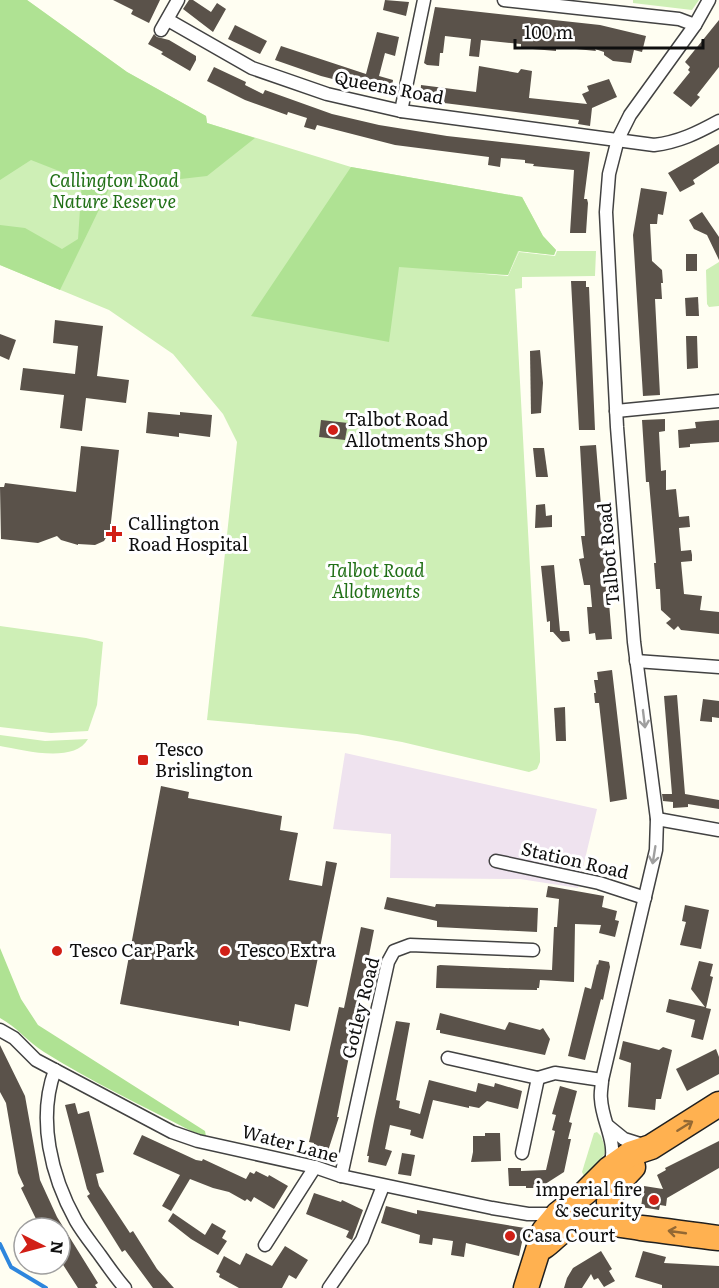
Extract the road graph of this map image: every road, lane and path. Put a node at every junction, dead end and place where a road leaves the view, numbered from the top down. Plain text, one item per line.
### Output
1 (178, 0) edge
2 (424, 0) edge
3 (504, 0) edge
4 (709, 0) edge
5 (695, 25) junction
6 (401, 111) junction
7 (719, 121) edge
8 (618, 139) junction
9 (715, 401) edge
10 (616, 411) junction
11 (636, 661) junction
12 (719, 668) edge
13 (656, 824) junction
14 (719, 830) edge
15 (496, 861) dead end
16 (645, 898) junction
17 (533, 950) dead end
18 (0, 1030) edge
19 (448, 1058) dead end
20 (55, 1070) junction
21 (538, 1078) junction
22 (602, 1080) junction
23 (719, 1104) edge
24 (608, 1126) junction
25 (651, 1147) junction
26 (522, 1153) dead end
27 (315, 1167) junction
28 (609, 1169) junction
29 (340, 1176) junction
30 (382, 1186) junction
31 (549, 1220) junction
32 (635, 1227) junction
33 (719, 1238) edge
34 (265, 1245) dead end
35 (125, 1288) edge
36 (329, 1288) edge
37 (526, 1288) edge

1 - 6 street, Queens Road
2 - 6 street
3 - 5 street
4 - 5 street, Talbot Road
5 - 8 street, Talbot Road
6 - 8 street, Queens Road
7 - 8 street, Queens Road
8 - 10 street, Talbot Road
9 - 10 street
10 - 11 street, Talbot Road
11 - 12 street
11 -> 13 street, Talbot Road
13 - 14 street
13 -> 16 street, Talbot Road
15 - 16 street, Station Road
16 - 22 street, Talbot Road
17 - 29 street, Gotley Road
18 - 20 street, Water Lane
19 - 21 street
20 - 27 street, Water Lane
20 - 35 street
21 - 22 street
21 - 26 street
22 - 24 street, Talbot Road
25 -> 23 highway
24 - 25 street
24 - 28 street, Talbot Road
25 - 28 highway
25 - 32 highway
27 - 29 street, Water Lane
27 - 34 street
28 - 31 highway
29 - 30 street, Water Lane
30 - 31 street, Water Lane
30 - 36 street
31 - 32 highway
31 - 37 highway
33 -> 32 highway

